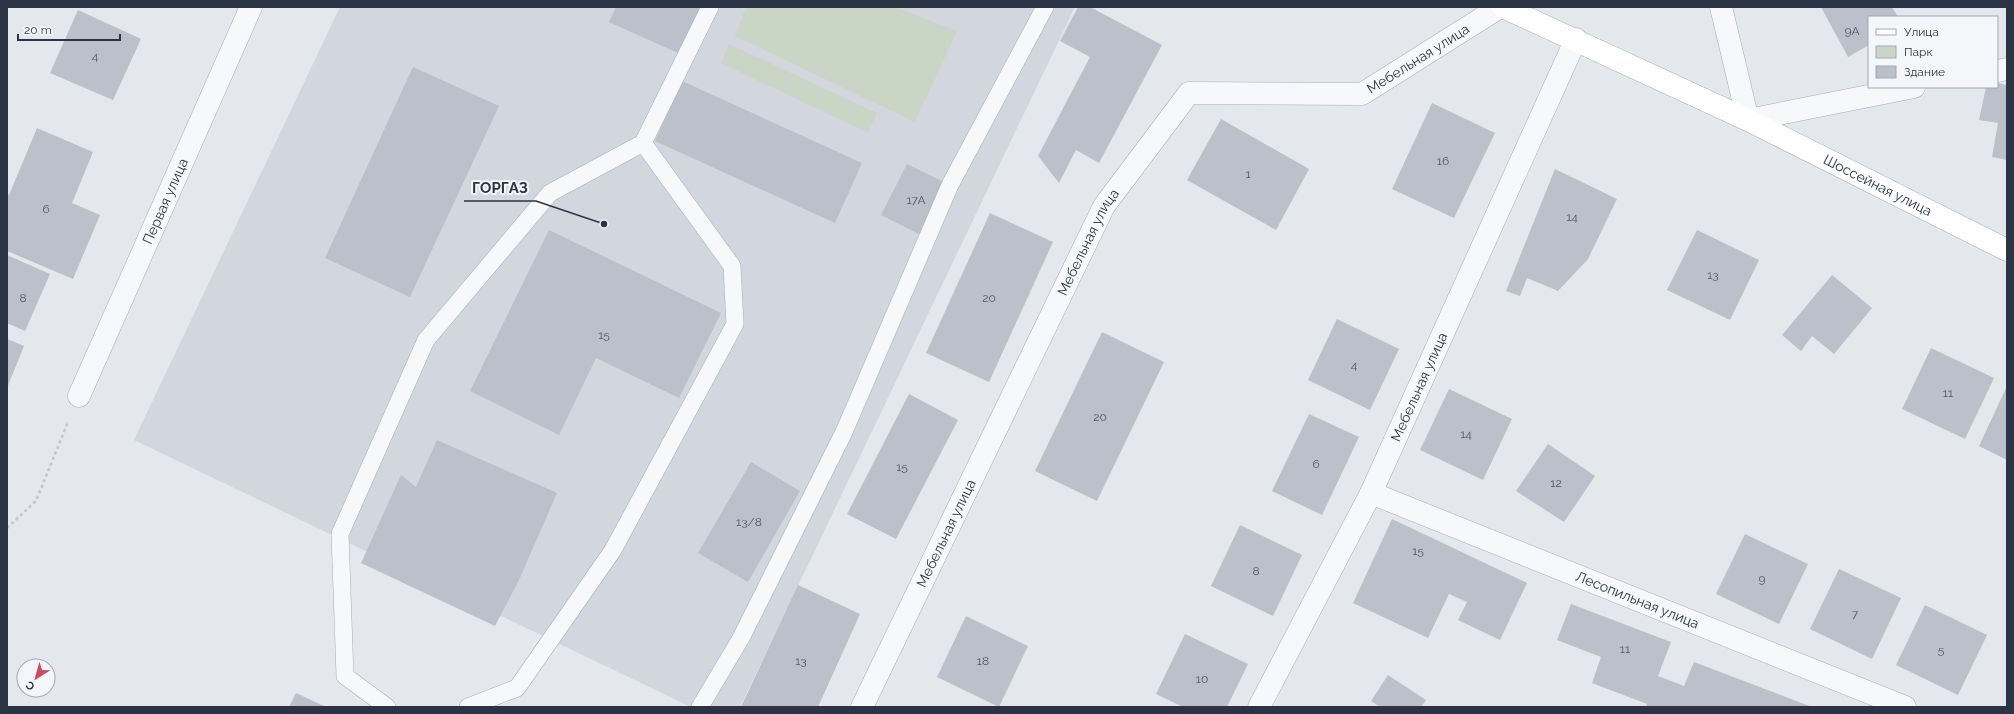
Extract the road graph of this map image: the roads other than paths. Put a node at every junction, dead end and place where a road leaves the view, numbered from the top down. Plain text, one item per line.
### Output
1 (251, 7) edge
2 (710, 7) edge
3 (1045, 7) edge
4 (1500, 7) edge
5 (1503, 7) edge
6 (1721, 7) edge
7 (1576, 39) junction
8 (1909, 88) edge
9 (1748, 120) junction
10 (643, 143) junction
11 (2007, 250) edge
12 (79, 396) road end
13 (1371, 493) junction
14 (387, 707) edge
15 (468, 707) edge
16 (700, 707) edge
17 (862, 707) edge
18 (1259, 707) edge
19 (1905, 707) edge

1 - 12 street, Первая улица
2 - 10 lane
3 - 16 lane
4 - 17 street, Мебельная улица
5 - 7 main road, Шоссейная улица
6 - 9 street
7 - 9 main road, Шоссейная улица
7 - 13 street, Мебельная улица
8 - 9 street
9 - 11 main road, Шоссейная улица
10 - 14 lane
10 - 15 lane
13 - 18 street, Мебельная улица
13 - 19 street, Лесопильная улица

